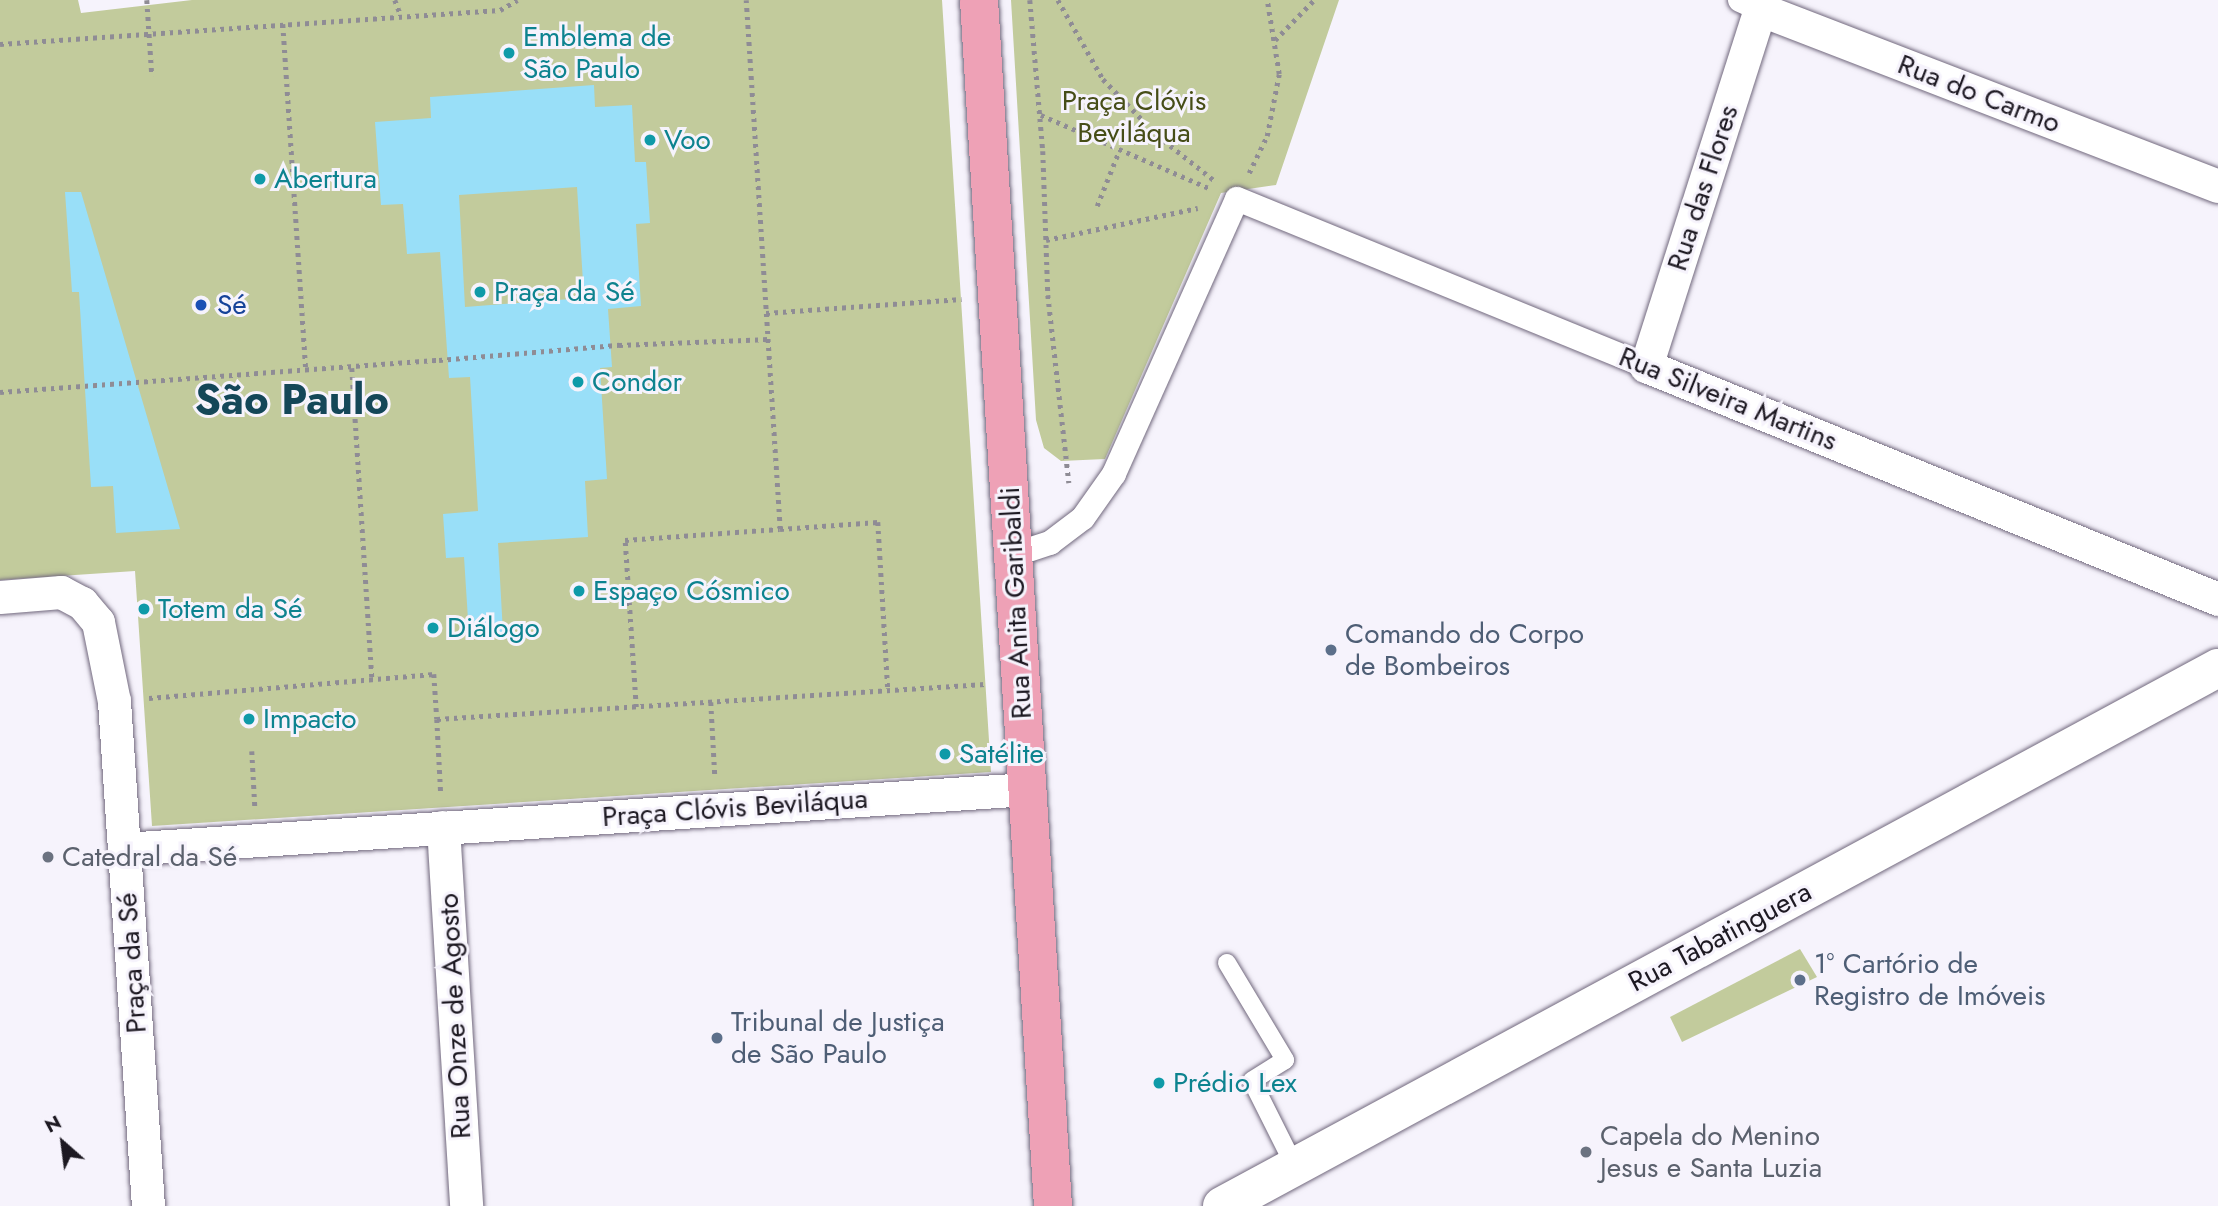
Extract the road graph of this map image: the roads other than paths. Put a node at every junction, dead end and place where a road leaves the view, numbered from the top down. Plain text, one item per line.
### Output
1 (979, 0) edge
2 (1750, 5) edge
3 (2218, 186) edge
4 (1646, 366) junction
5 (1013, 555) junction
6 (0, 597) edge
7 (2218, 599) edge
8 (2218, 668) edge
9 (1027, 789) junction
10 (443, 827) junction
11 (124, 849) junction
12 (1227, 964) dead end
13 (1295, 1167) junction
14 (148, 1206) edge
15 (466, 1206) edge
16 (1053, 1206) edge
17 (1222, 1206) edge

1 - 5 main road, Rua Anita Garibaldi
2 - 3 street, Rua do Carmo
2 - 4 street, Rua das Flores
4 - 5 street, Rua Silveira Martins
4 - 7 street, Rua Silveira Martins
5 - 9 main road, Rua Anita Garibaldi
6 - 11 street, Praça da Sé
8 - 13 main road, Rua Tabatinguera
9 - 10 street, Praça Clóvis Beviláqua
9 - 16 main road, Rua Anita Garibaldi
10 - 11 street, Praça Clóvis Beviláqua
10 - 15 street, Rua Onze de Agosto
11 - 14 street, Praça da Sé
12 - 13 lane
13 - 17 main road, Rua Tabatinguera

